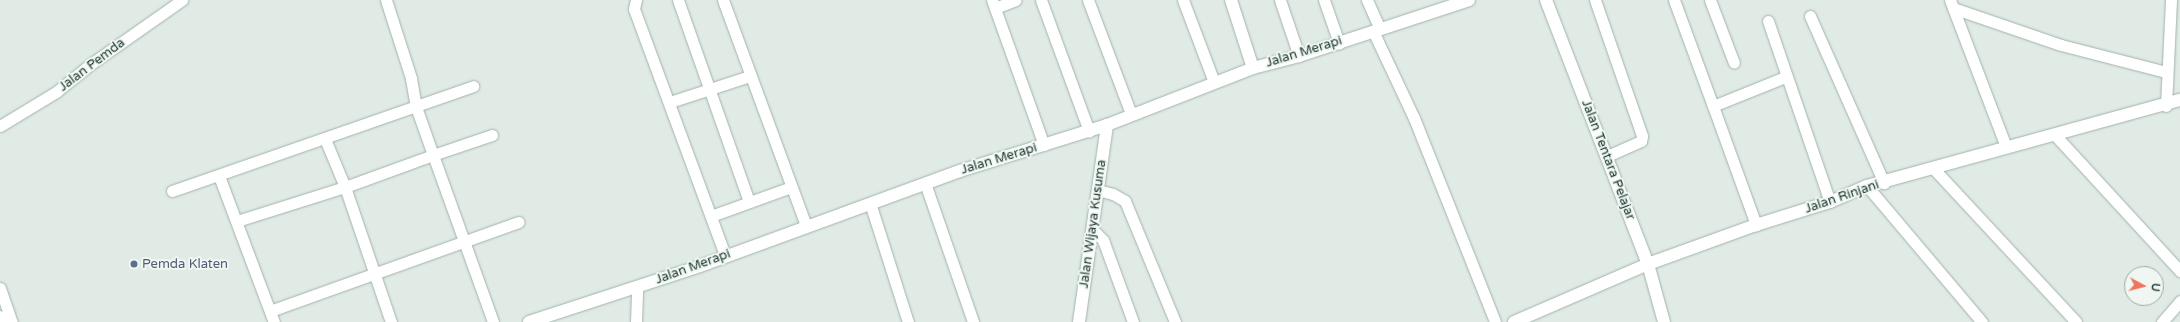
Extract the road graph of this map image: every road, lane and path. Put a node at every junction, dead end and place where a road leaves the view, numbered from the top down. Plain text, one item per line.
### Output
1 (182, 0) edge
2 (386, 0) edge
3 (636, 0) edge
4 (678, 0) edge
5 (723, 0) edge
6 (1016, 0) edge
7 (1041, 0) edge
8 (1088, 0) edge
9 (1183, 0) edge
10 (1231, 0) edge
11 (1280, 0) edge
12 (1324, 0) edge
13 (1368, 0) edge
14 (1469, 0) edge
15 (1546, 0) edge
16 (1595, 0) edge
17 (1674, 0) edge
18 (1710, 0) edge
19 (2171, 0) edge
20 (993, 4) edge
21 (1444, 4) edge
22 (1952, 4) edge
23 (1810, 16) dead end
24 (1768, 21) dead end
25 (1376, 30) junction
26 (1339, 42) junction
27 (1299, 56) junction
28 (1734, 63) dead end
29 (1253, 68) junction
30 (2166, 72) junction
31 (750, 76) junction
32 (1785, 77) junction
33 (1214, 82) junction
34 (473, 86) dead end
35 (708, 89) junction
36 (2180, 100) edge
37 (670, 102) junction
38 (1712, 106) junction
39 (2166, 106) junction
40 (416, 107) junction
41 (1131, 114) junction
42 (1107, 125) junction
43 (0, 126) edge
44 (1088, 131) junction
45 (492, 135) dead end
46 (2055, 135) junction
47 (325, 139) junction
48 (1044, 145) junction
49 (2007, 147) junction
50 (433, 155) junction
51 (1606, 156) junction
52 (1933, 168) junction
53 (219, 176) junction
54 (925, 183) junction
55 (1884, 183) junction
56 (1867, 186) junction
57 (345, 187) junction
58 (791, 187) junction
59 (1097, 190) junction
60 (172, 191) dead end
61 (749, 202) junction
62 (1830, 202) junction
63 (870, 203) junction
64 (711, 216) junction
65 (237, 221) junction
66 (518, 222) dead end
67 (1756, 224) junction
68 (806, 226) junction
69 (1092, 228) junction
70 (462, 242) junction
71 (725, 255) junction
72 (1648, 264) junction
73 (2180, 271) edge
74 (373, 275) junction
75 (637, 287) junction
76 (0, 288) edge
77 (2180, 301) edge
78 (270, 311) junction
79 (0, 317) edge
80 (2, 322) edge
81 (12, 322) edge
82 (274, 322) edge
83 (391, 322) edge
84 (493, 322) edge
85 (529, 322) edge
86 (638, 322) edge
87 (908, 322) edge
88 (973, 322) edge
89 (1079, 322) edge
90 (1133, 322) edge
91 (1175, 322) edge
92 (1495, 322) edge
93 (1514, 322) edge
94 (1664, 322) edge
95 (1982, 322) edge
96 (2076, 322) edge
97 (2162, 322) edge

1 - 43 street, Jalan Pemda
2 - 40 street
3 - 37 street
4 - 35 street
5 - 31 street
6 - 20 street
7 - 44 street
8 - 41 street
9 - 33 street
10 - 29 street
11 - 27 street
12 - 26 street
13 - 25 street
14 - 21 street, Jalan Merapi
15 - 51 street, Jalan Tentara Pelajar
16 - 51 street
17 - 38 street
18 - 28 street
19 - 30 street
20 - 48 street
21 - 25 street, Jalan Merapi
22 - 30 street
22 - 49 street
23 - 55 street
24 - 32 street
25 - 26 street, Jalan Merapi
25 - 92 street
26 - 27 street, Jalan Merapi
27 - 29 street, Jalan Merapi
29 - 33 street, Jalan Merapi
30 - 39 street
31 - 35 street
31 - 58 street
32 - 38 street
32 - 62 street
33 - 41 street, Jalan Merapi
34 - 40 street
35 - 37 street
35 - 61 street
36 - 39 street, Jalan Rinjani
37 - 64 street
38 - 67 street
39 - 46 street, Jalan Rinjani
40 - 47 street
40 - 50 street
41 - 42 street, Jalan Merapi
42 - 44 street, Jalan Merapi
42 - 59 street, Jalan Wijaya Kusuma
44 - 48 street, Jalan Merapi
45 - 50 street
46 - 49 street, Jalan Rinjani
46 - 73 street
47 - 53 street
47 - 57 street
48 - 54 street, Jalan Merapi
49 - 52 street, Jalan Rinjani
50 - 57 street
50 - 70 street
51 - 72 street, Jalan Tentara Pelajar
52 - 55 street, Jalan Rinjani
52 - 96 street
53 - 60 street
53 - 65 street
54 - 63 street, Jalan Merapi
54 - 88 street
55 - 56 street, Jalan Rinjani
56 - 62 street, Jalan Rinjani
56 - 95 street
57 - 65 street
57 - 74 street
58 - 61 street
58 - 68 street
59 - 69 street, Jalan Wijaya Kusuma
59 - 91 street
61 - 64 street
62 - 67 street, Jalan Rinjani
63 - 68 street, Jalan Merapi
63 - 87 street
64 - 71 street
65 - 78 street
66 - 70 street
67 - 72 street, Jalan Rinjani
68 - 71 street, Jalan Merapi
69 - 89 street, Jalan Wijaya Kusuma
69 - 90 street
70 - 74 street
70 - 84 street
71 - 75 street, Jalan Merapi
72 - 93 street, Jalan Rinjani
72 - 94 street, Jalan Tentara Pelajar
74 - 78 street
74 - 83 street
75 - 85 street, Jalan Merapi
75 - 86 street
76 - 81 street
77 - 97 street
78 - 82 street
79 - 80 street

